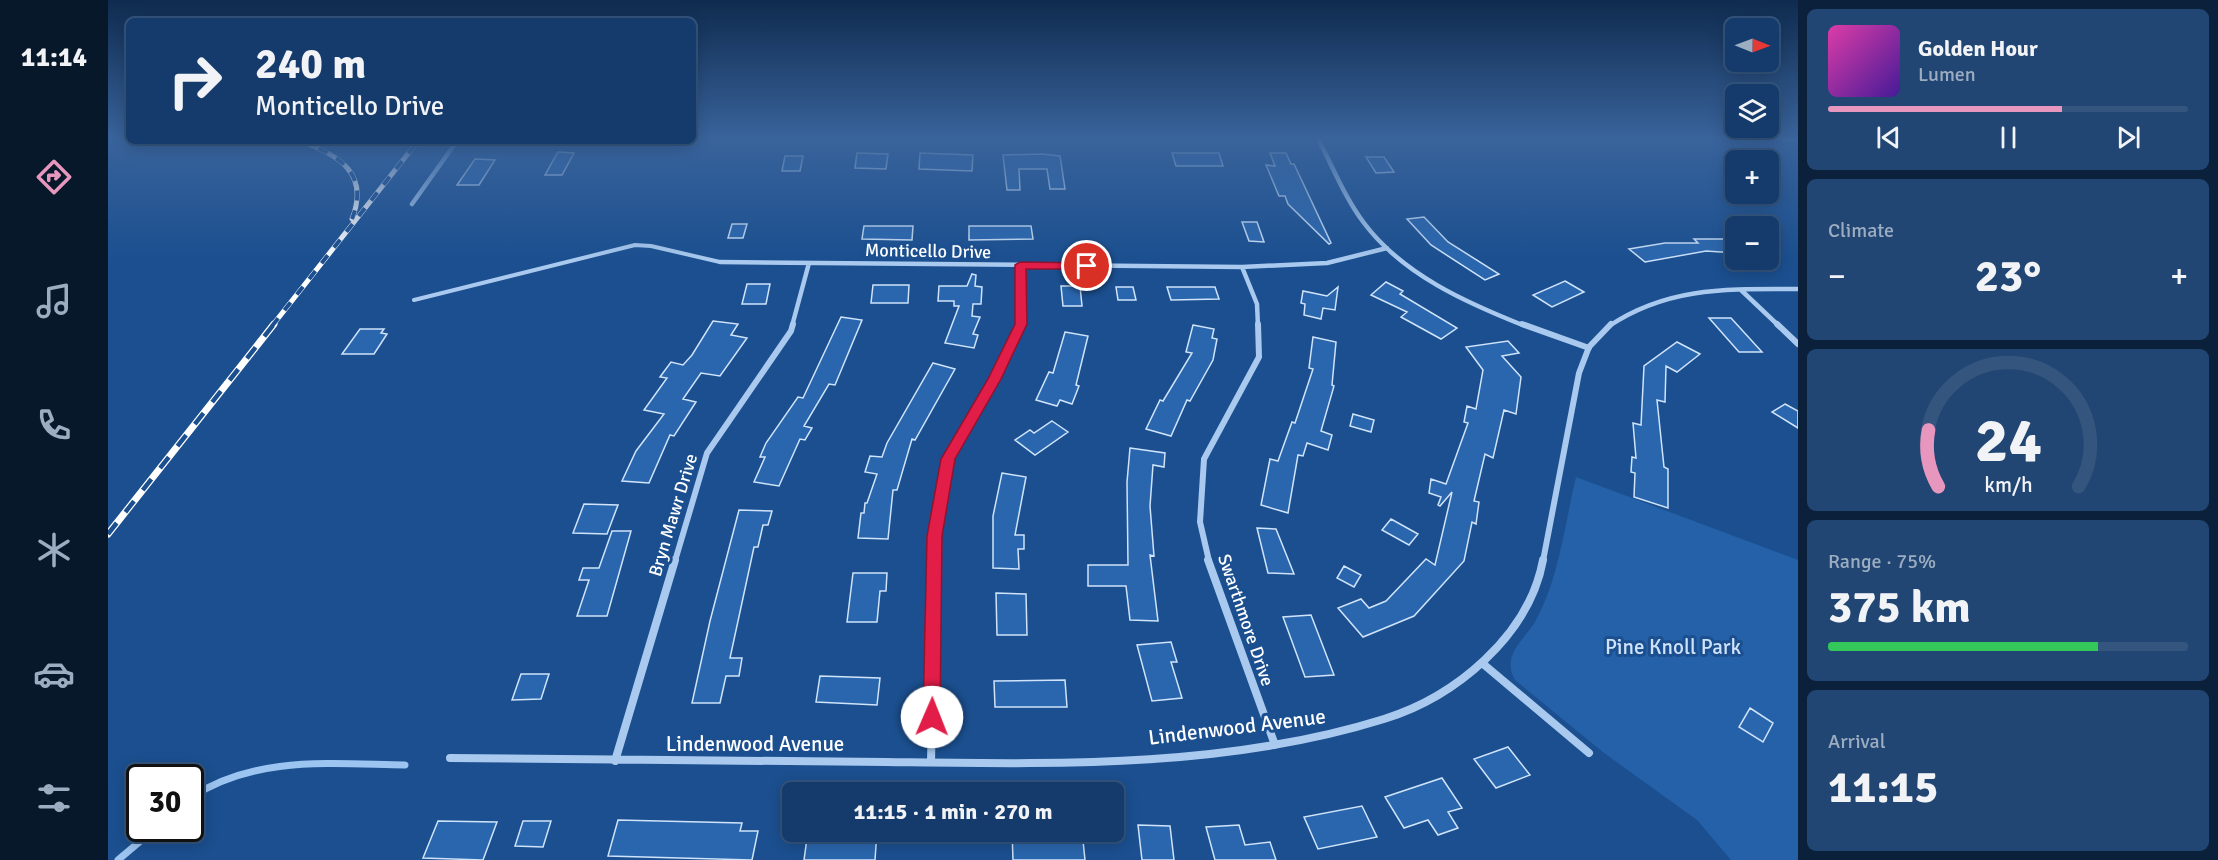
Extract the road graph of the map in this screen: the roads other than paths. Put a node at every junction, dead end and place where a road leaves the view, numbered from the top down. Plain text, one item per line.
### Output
1 (430, 179) edge
2 (1339, 179) edge
3 (412, 204) dead end
4 (1387, 248) junction
5 (720, 262) joint
6 (809, 263) junction
7 (1020, 265) junction
8 (1242, 267) junction
9 (1798, 289) edge
10 (1741, 290) junction
11 (414, 300) dead end
12 (1798, 344) edge
13 (1589, 348) junction
14 (1482, 663) junction
15 (1275, 745) junction
16 (1589, 753) dead end
17 (450, 758) dead end
18 (615, 761) junction
19 (931, 762) junction

1 - 3 street
2 - 4 street
4 - 8 street, Monticello Drive
4 - 13 street
5 - 6 street, Monticello Drive
5 - 11 lane
6 - 7 street, Monticello Drive
6 - 18 street, Bryn Mawr Drive
7 - 8 street, Monticello Drive
7 - 19 street
8 - 15 street, Swarthmore Drive
9 - 10 street, Lindenwood Avenue
10 - 12 street
10 - 13 street, Lindenwood Avenue
13 - 14 street, Lindenwood Avenue
14 - 15 street, Lindenwood Avenue
14 - 16 street
15 - 19 street, Lindenwood Avenue
17 - 18 street, Lindenwood Avenue
18 - 19 street, Lindenwood Avenue

